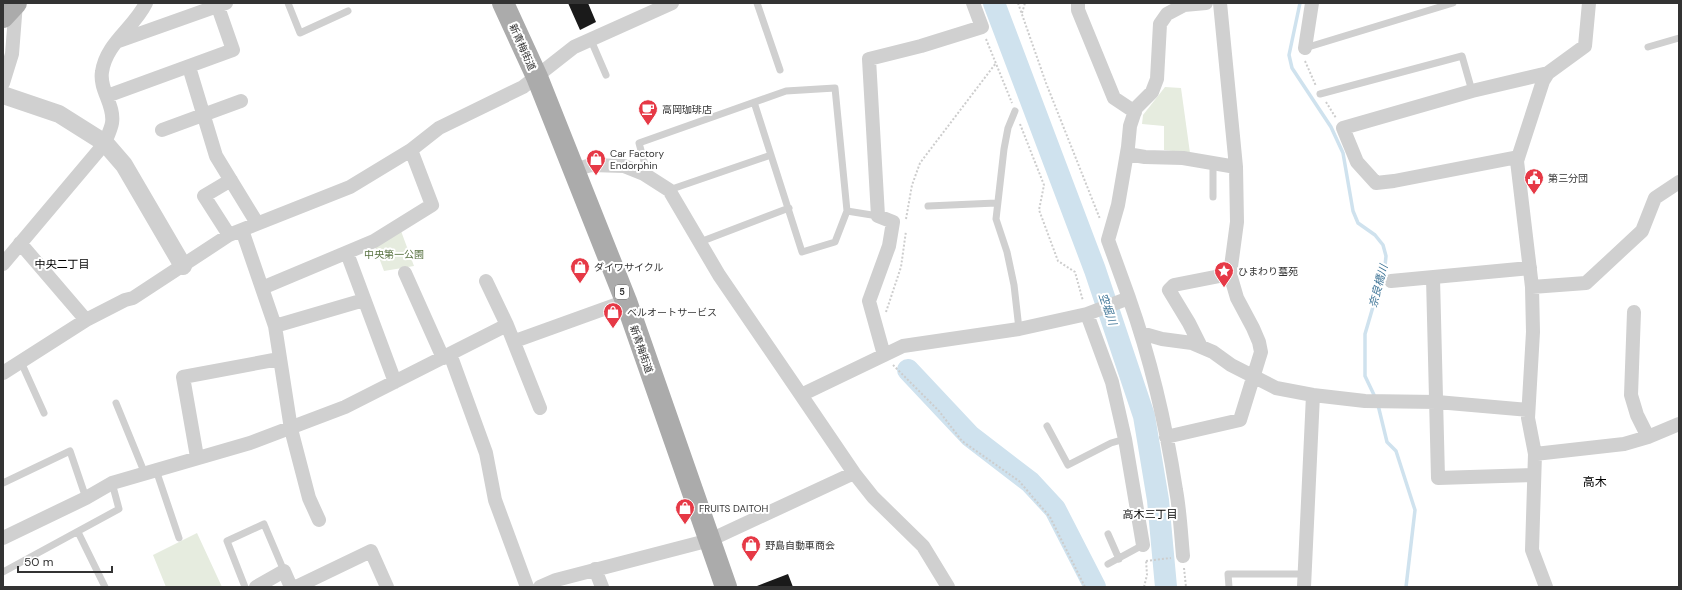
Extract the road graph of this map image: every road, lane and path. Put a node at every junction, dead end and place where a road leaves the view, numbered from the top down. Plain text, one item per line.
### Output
1 (16, 3) edge
2 (146, 3) edge
3 (288, 3) edge
4 (503, 3) edge
5 (672, 3) edge
6 (757, 3) edge
7 (973, 3) edge
8 (1018, 3) edge
9 (1025, 3) edge
10 (1078, 3) edge
11 (1206, 3) edge
12 (1220, 3) edge
13 (1312, 3) edge
14 (1453, 3) edge
15 (1590, 3) edge
16 (222, 5) edge
17 (348, 10) dead end
18 (1022, 14) junction
19 (3, 17) edge
20 (982, 27) junction
21 (590, 38) junction
22 (1679, 38) edge
23 (115, 42) junction
24 (1648, 47) dead end
25 (1305, 48) joint
26 (189, 67) junction
27 (780, 70) dead end
28 (1548, 74) junction
29 (606, 75) dead end
30 (537, 77) junction
31 (3, 83) edge
32 (1472, 91) junction
33 (1320, 94) dead end
34 (3, 95) edge
35 (107, 96) junction
36 (241, 101) dead end
37 (754, 102) junction
38 (1014, 111) junction
39 (1135, 112) junction
40 (204, 115) junction
41 (162, 130) dead end
42 (105, 143) junction
43 (411, 150) junction
44 (771, 154) junction
45 (1127, 154) junction
46 (1518, 157) junction
47 (1213, 163) junction
48 (1236, 167) junction
49 (574, 170) junction
50 (649, 177) junction
51 (230, 180) junction
52 (1679, 182) edge
53 (669, 190) junction
54 (1213, 197) dead end
55 (996, 203) junction
56 (928, 206) dead end
57 (789, 208) junction
58 (847, 211) junction
59 (878, 216) junction
60 (257, 223) junction
61 (242, 230) junction
62 (229, 235) junction
63 (1108, 240) junction
64 (700, 242) junction
65 (20, 243) junction
66 (347, 253) junction
67 (3, 264) edge
68 (183, 266) junction
69 (1530, 268) junction
70 (405, 273) dead end
71 (1230, 274) junction
72 (1433, 278) junction
73 (486, 281) dead end
74 (1391, 281) dead end
75 (1532, 287) junction
76 (262, 288) junction
77 (1126, 299) junction
78 (364, 300) junction
79 (626, 301) junction
80 (1634, 312) dead end
81 (1090, 313) junction
82 (86, 320) junction
83 (507, 325) junction
84 (275, 326) junction
85 (1019, 329) junction
86 (1141, 333) junction
87 (515, 341) junction
88 (1201, 347) junction
89 (886, 354) junction
90 (446, 356) junction
91 (279, 359) junction
92 (21, 362) junction
93 (3, 373) edge
94 (1254, 378) junction
95 (395, 382) junction
96 (1313, 395) junction
97 (801, 396) junction
98 (116, 402) dead end
99 (1437, 402) junction
100 (540, 408) dead end
101 (1528, 410) junction
102 (44, 413) dead end
103 (1679, 424) edge
104 (1047, 426) dead end
105 (291, 429) junction
106 (1166, 437) junction
107 (1648, 437) junction
108 (1125, 439) junction
109 (1534, 454) junction
110 (197, 457) junction
111 (150, 472) junction
112 (854, 473) junction
113 (1534, 475) junction
114 (3, 483) edge
115 (112, 483) junction
116 (86, 498) junction
117 (319, 520) dead end
118 (78, 532) junction
119 (1108, 534) dead end
120 (3, 538) edge
121 (179, 538) dead end
122 (710, 540) junction
123 (1143, 545) junction
124 (1183, 556) junction
125 (1118, 559) junction
126 (1146, 561) junction
127 (1108, 564) dead end
128 (595, 569) junction
129 (3, 572) edge
130 (284, 572) junction
131 (1304, 581) edge
132 (105, 587) edge
133 (245, 587) edge
134 (256, 587) edge
135 (291, 587) edge
136 (296, 587) edge
137 (386, 587) edge
138 (527, 587) edge
139 (540, 587) edge
140 (602, 587) edge
141 (726, 587) edge
142 (948, 587) edge
143 (1085, 587) edge
144 (1144, 587) edge
145 (1186, 587) edge
146 (1229, 587) edge
147 (1546, 587) edge

1 - 19 main road
1 - 31 street
2 - 23 street
3 - 17 lane
4 - 30 main road, 新青梅街道 / 5
5 - 21 street
6 - 27 lane
7 - 20 street
8 - 18 path
9 - 18 path
10 - 39 street
11 - 39 street
12 - 48 street
13 - 25 street
14 - 25 lane
15 - 28 street
16 - 23 street
16 - 26 street
18 - 63 path
20 - 38 path
20 - 59 street
21 - 29 lane
21 - 30 street
22 - 24 lane
23 - 35 street
26 - 35 street
26 - 40 street
28 - 32 street
28 - 46 street
30 - 43 street
30 - 49 main road, 新青梅街道 / 5
32 - 33 lane
32 - 46 street
34 - 42 street
35 - 42 street
36 - 40 street
37 - 44 lane
37 - 50 lane
37 - 58 lane
38 - 55 lane
38 - 81 path
39 - 45 street
40 - 41 street
40 - 51 street
42 - 65 street
42 - 68 street
43 - 60 street
43 - 66 street
44 - 53 lane
44 - 57 lane
45 - 47 street
45 - 63 street
46 - 69 street
47 - 48 street
47 - 54 lane
48 - 71 street
49 - 50 street
49 - 79 main road, 新青梅街道 / 5
50 - 53 street
51 - 60 street
51 - 62 street
52 - 75 street
53 - 64 street
55 - 56 lane
55 - 85 lane
57 - 58 lane
57 - 64 lane
58 - 59 lane
59 - 89 street
60 - 61 street
61 - 62 street
61 - 76 street
62 - 68 street
63 - 77 street
64 - 97 street
65 - 67 street
65 - 82 street
66 - 76 street
66 - 78 street
68 - 82 street
69 - 72 street
69 - 75 street
70 - 90 street
71 - 88 street
71 - 94 street
72 - 74 street
72 - 99 street
73 - 83 street
75 - 101 street
76 - 84 street
77 - 81 street
77 - 86 street
78 - 84 street
78 - 95 street
79 - 87 street
79 - 122 main road, 新青梅街道 / 5
80 - 107 street
81 - 85 street
81 - 108 street
82 - 92 street
83 - 87 street
83 - 90 street
84 - 91 street
85 - 89 street
86 - 88 street
86 - 106 street
87 - 100 street
88 - 94 street
89 - 97 street
89 - 143 path
90 - 95 street
90 - 138 street
91 - 105 street
91 - 110 street
92 - 93 street
92 - 102 lane
94 - 96 street
94 - 106 street
95 - 105 street
96 - 99 street
96 - 131 street
97 - 112 street
98 - 111 lane
99 - 101 street
99 - 113 street
101 - 109 street
103 - 107 street
104 - 108 lane
105 - 110 street
105 - 117 street
106 - 124 street
107 - 109 street
108 - 123 street
109 - 113 street
110 - 111 street
111 - 115 street
111 - 121 lane
112 - 122 street
112 - 142 street
113 - 147 street
114 - 116 lane
115 - 116 street
115 - 118 lane
116 - 120 street
118 - 129 lane
118 - 132 lane
119 - 125 lane
122 - 128 street
122 - 141 main road, 新青梅街道 / 5
123 - 125 lane
123 - 126 path
124 - 126 path
124 - 145 path
125 - 127 lane
126 - 144 path
128 - 139 street
128 - 140 street
130 - 133 lane
130 - 134 street
130 - 135 street
131 - 146 lane
136 - 137 street

